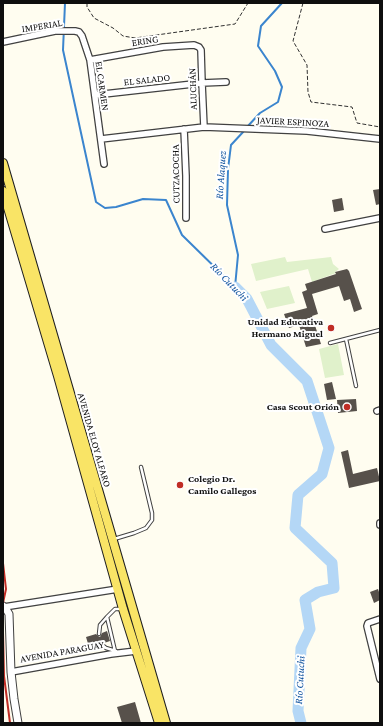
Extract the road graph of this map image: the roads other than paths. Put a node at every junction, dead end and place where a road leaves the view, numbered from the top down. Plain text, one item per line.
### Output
1 (82, 36) joint
2 (3, 42) edge
3 (201, 50) joint
4 (90, 60) junction
5 (226, 82) dead end
6 (202, 83) junction
7 (94, 95) junction
8 (207, 127) junction
9 (184, 129) junction
10 (101, 139) junction
11 (380, 139) edge
12 (3, 163) edge
13 (104, 164) dead end
14 (3, 191) edge
15 (186, 218) dead end
16 (380, 218) edge
17 (325, 229) dead end
18 (380, 330) edge
19 (346, 339) junction
20 (330, 343) dead end
21 (356, 386) dead end
22 (141, 467) dead end
23 (112, 539) junction
24 (118, 589) junction
25 (3, 607) edge
26 (123, 609) junction
27 (107, 617) junction
28 (380, 619) edge
29 (98, 634) dead end
30 (101, 644) dead end
31 (115, 651) junction
32 (136, 651) junction
33 (126, 652) junction
34 (379, 669) edge
35 (11, 672) junction
36 (380, 679) edge
37 (18, 723) edge
38 (159, 723) edge
39 (166, 723) edge

1 - 2 street, IMPERIAL
1 - 4 street, EL CARMEN
3 - 4 street, ERING
3 - 6 street, ALUCHÁN
4 - 7 street, EL CARMEN
5 - 6 street, EL SALADO
6 - 7 street, EL SALADO
6 - 8 street, ALUCHÁN
7 - 10 street, EL CARMEN
8 - 9 street
8 - 11 street, JAVIER ESPINOZA
9 - 10 street
9 - 15 street, CUTZACOCHA
10 - 13 street, EL CARMEN
12 - 23 main road, AVENIDA ELOY ALFARO
14 - 24 main road, AVENIDA ELOY ALFARO
16 - 17 street
18 - 19 lane
19 - 20 lane
19 - 21 lane
22 - 23 lane
23 - 39 main road, AVENIDA ELOY ALFARO
24 - 25 street
24 - 26 main road, AVENIDA ELOY ALFARO
25 - 35 street, AVENIDA PARAGUAY
26 - 27 lane
26 - 32 main road, AVENIDA ELOY ALFARO
27 - 29 lane
27 - 31 lane
28 - 34 street
30 - 31 lane
31 - 33 lane
32 - 33 street, AVENIDA PARAGUAY
32 - 38 main road, AVENIDA ELOY ALFARO
33 - 35 street, AVENIDA PARAGUAY
34 - 36 street
35 - 37 street

